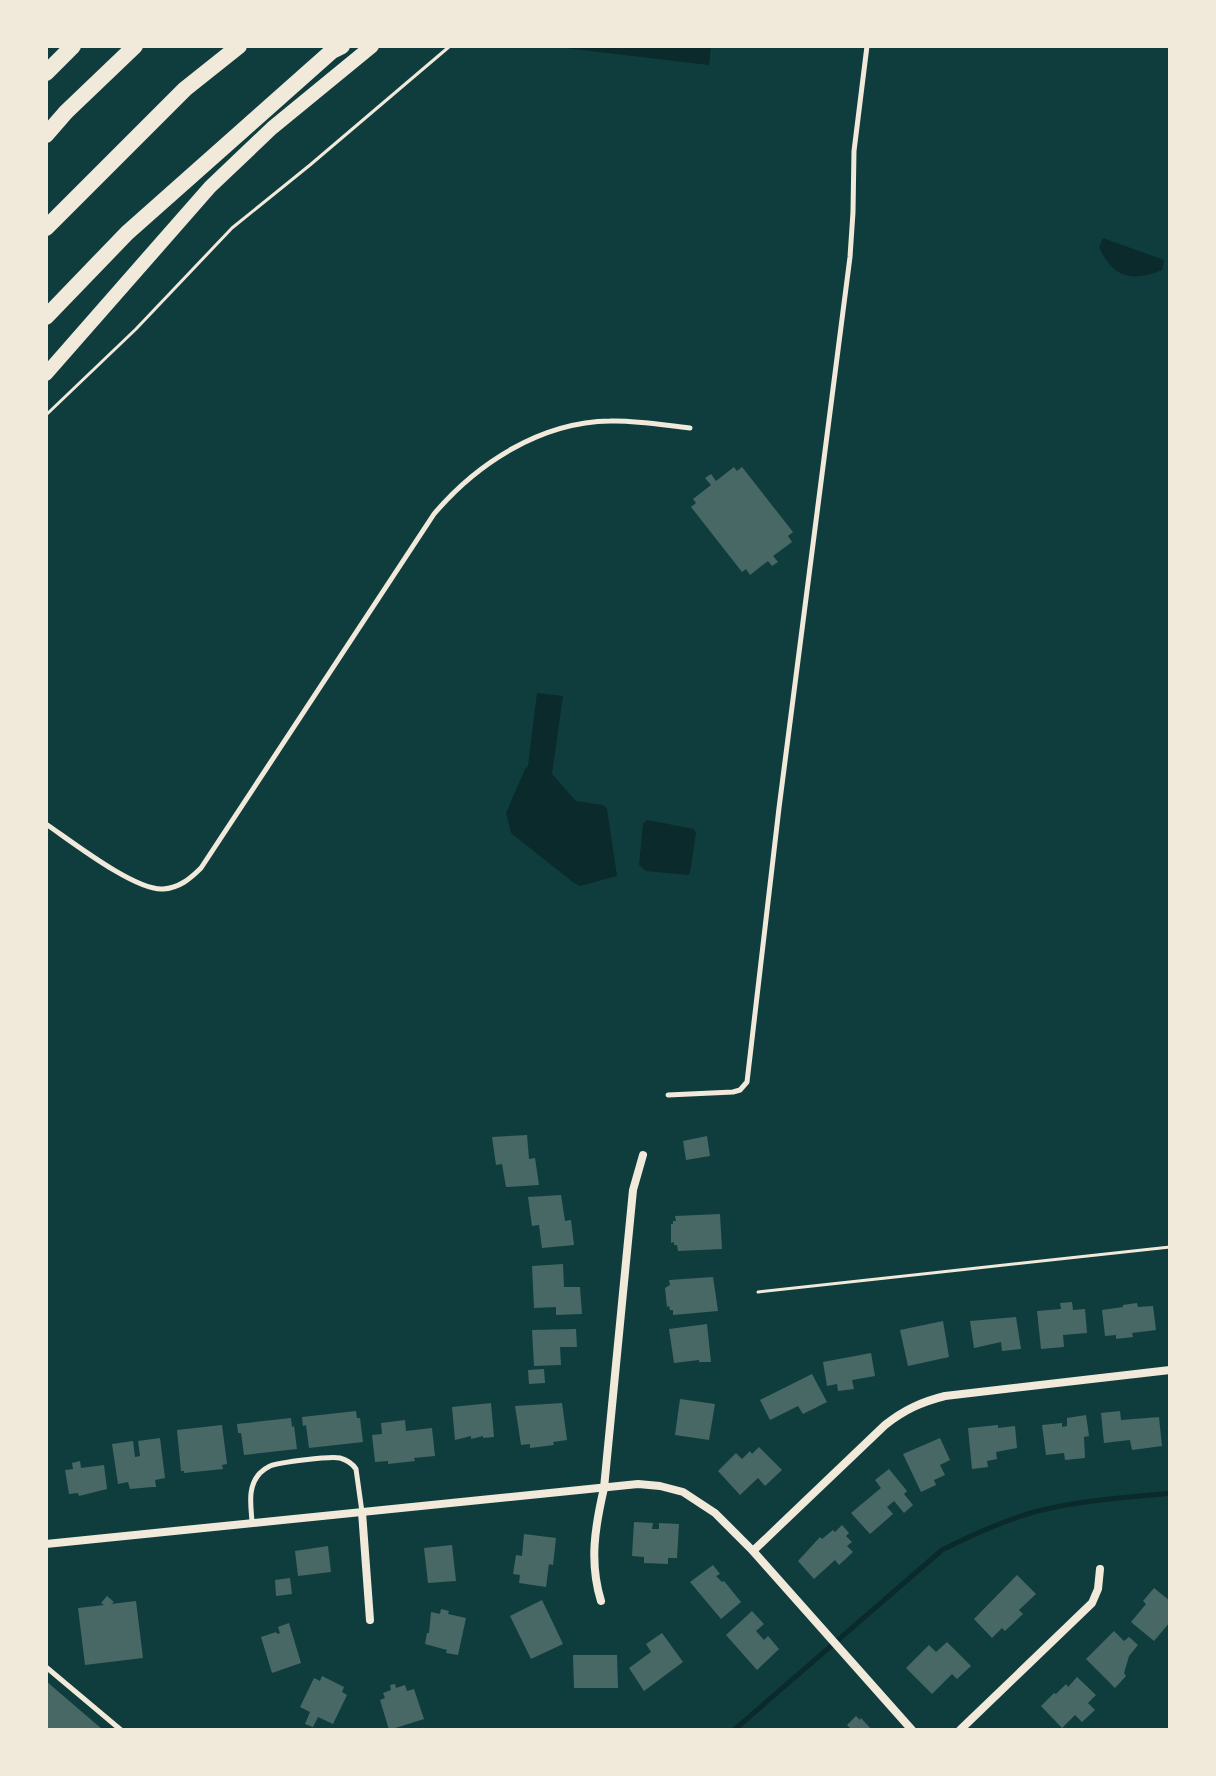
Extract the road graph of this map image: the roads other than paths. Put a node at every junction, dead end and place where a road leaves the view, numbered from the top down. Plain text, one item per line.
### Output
1 (73, 46) edge
2 (135, 46) edge
3 (239, 46) edge
4 (342, 46) edge
5 (372, 46) edge
6 (867, 46) edge
7 (46, 73) edge
8 (46, 135) edge
9 (46, 228) edge
10 (46, 317) edge
11 (46, 374) edge
12 (690, 428) dead end
13 (46, 824) edge
14 (668, 1095) dead end
15 (643, 1155) dead end
16 (1170, 1370) edge
17 (604, 1488) junction
18 (362, 1512) junction
19 (252, 1523) junction
20 (46, 1544) edge
21 (753, 1551) junction
22 (1100, 1569) dead end
23 (601, 1601) dead end
24 (370, 1620) dead end
25 (46, 1667) edge
26 (121, 1730) edge
27 (912, 1730) edge
28 (960, 1730) edge

1 - 7 highway
2 - 8 highway
3 - 9 highway
4 - 10 highway
5 - 11 main road
6 - 14 lane
12 - 13 lane
15 - 17 street
16 - 21 street
17 - 18 street
17 - 21 street
17 - 23 street
18 - 19 street
18 - 19 lane
18 - 24 street
19 - 20 street
21 - 27 street
22 - 28 street
25 - 26 lane

